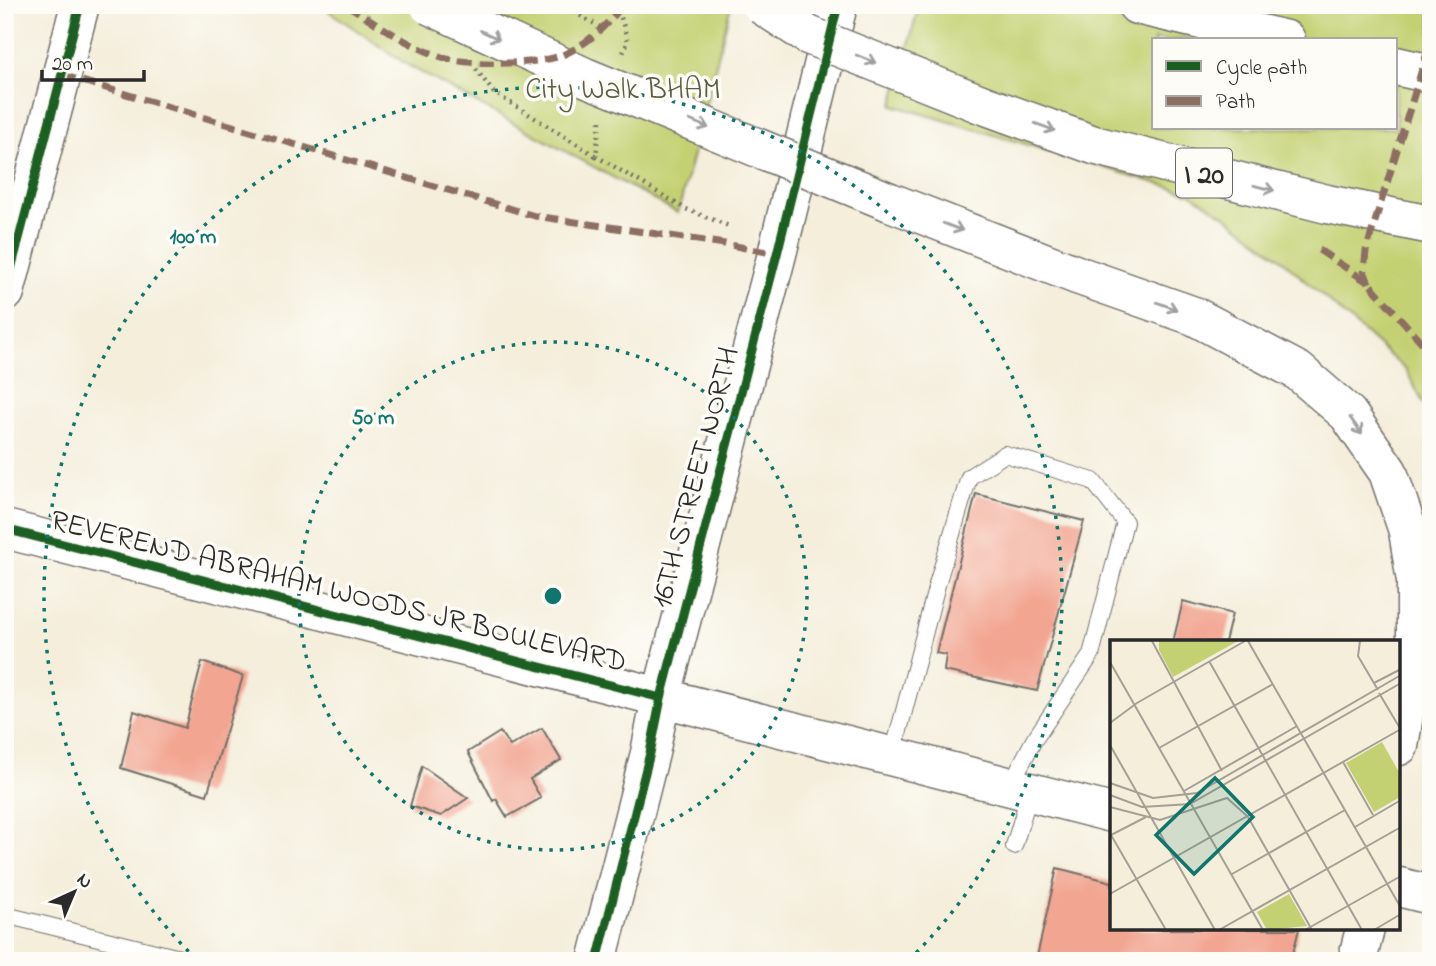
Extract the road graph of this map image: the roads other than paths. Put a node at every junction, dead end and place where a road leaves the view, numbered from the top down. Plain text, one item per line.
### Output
1 (80, 5) edge
2 (429, 5) edge
3 (762, 5) edge
4 (838, 5) edge
5 (1137, 5) edge
6 (1277, 38) edge
7 (1398, 66) edge
8 (1431, 74) edge
9 (1431, 225) edge
10 (5, 292) edge
11 (5, 529) edge
12 (662, 698) junction
13 (1401, 733) edge
14 (892, 757) junction
15 (1020, 789) junction
16 (1110, 812) edge
17 (1014, 846) dead end
18 (1401, 888) edge
19 (1431, 895) edge
20 (5, 915) edge
21 (1364, 931) edge
22 (192, 961) edge
23 (597, 961) edge
24 (1357, 961) edge

1 - 10 main road
2 -> 13 main road, bridge
3 -> 9 main road, I 20, bridge
4 - 12 main road, 16TH STREET NORTH
5 - 6 main road
7 - 8 main road
11 - 12 main road, REVEREND ABRAHAM WOODS JR BOULEVARD
12 - 14 main road, REVEREND ABRAHAM WOODS JR BOULEVARD
12 - 23 main road, 16TH STREET NORTH
14 - 15 main road, REVEREND ABRAHAM WOODS JR BOULEVARD
14 - 15 lane
15 - 16 main road, REVEREND ABRAHAM WOODS JR BOULEVARD
15 - 17 lane
18 - 19 main road
20 - 22 lane
21 - 24 main road

